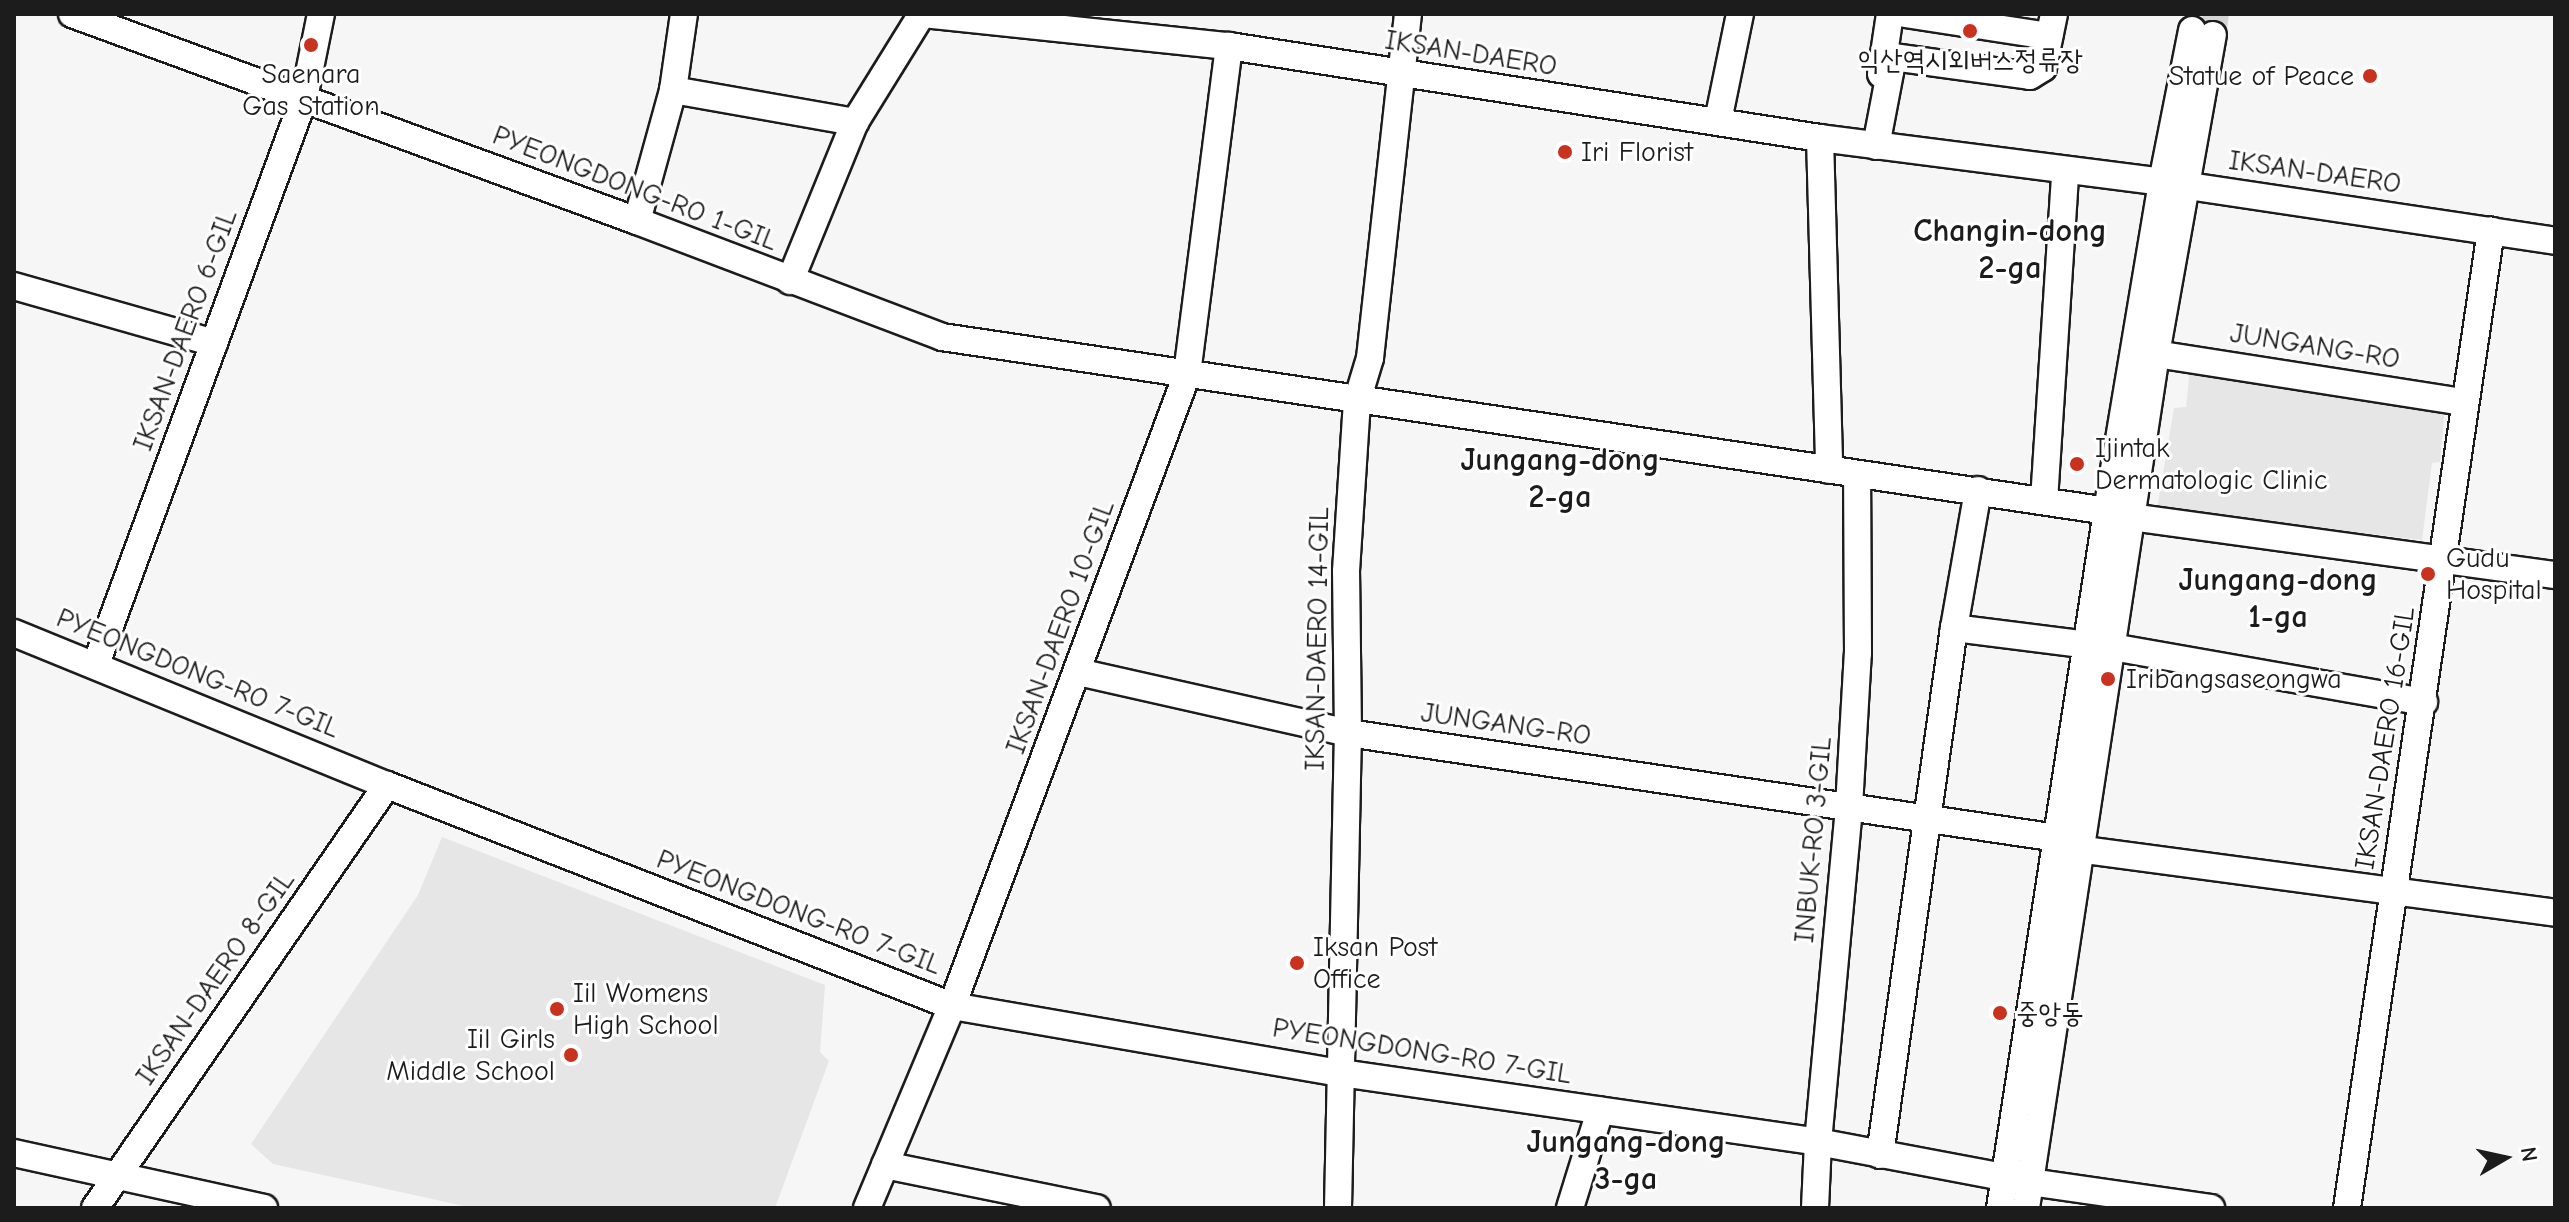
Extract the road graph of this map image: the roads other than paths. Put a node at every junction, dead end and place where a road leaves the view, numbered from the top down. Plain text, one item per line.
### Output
1 (72, 14) edge
2 (321, 14) edge
3 (684, 14) edge
4 (922, 14) edge
5 (1408, 14) edge
6 (1740, 14) edge
7 (1890, 14) edge
8 (1905, 14) edge
9 (2052, 25) edge
10 (1229, 46) junction
11 (1400, 75) junction
12 (673, 90) junction
13 (304, 98) junction
14 (1718, 121) junction
15 (855, 122) junction
16 (1820, 138) junction
17 (1873, 146) junction
18 (2065, 172) junction
19 (2162, 182) junction
20 (2188, 186) junction
21 (637, 221) junction
22 (2491, 231) junction
23 (2555, 241) edge
24 (790, 281) junction
25 (14, 286) edge
26 (214, 343) junction
27 (2156, 354) junction
28 (1187, 374) junction
29 (1357, 401) junction
30 (2464, 402) junction
31 (1829, 470) junction
32 (1857, 476) junction
33 (1978, 490) junction
34 (2044, 501) junction
35 (2119, 514) junction
36 (2445, 558) junction
37 (2555, 575) edge
38 (1954, 628) junction
39 (14, 633) edge
40 (2100, 646) junction
41 (96, 664) junction
42 (1078, 672) junction
43 (2424, 702) junction
44 (1348, 733) junction
45 (387, 785) junction
46 (1849, 807) junction
47 (1929, 819) junction
48 (2068, 843) junction
49 (2393, 889) junction
50 (2555, 913) edge
51 (952, 1006) junction
52 (1341, 1073) junction
53 (1600, 1111) junction
54 (1818, 1142) junction
55 (14, 1153) edge
56 (1880, 1155) junction
57 (885, 1165) junction
58 (119, 1173) junction
59 (2018, 1179) junction
60 (95, 1208) edge
61 (264, 1208) edge
62 (867, 1208) edge
63 (1097, 1208) edge
64 (1338, 1208) edge
65 (1570, 1208) edge
66 (1815, 1208) edge
67 (2000, 1208) edge
68 (2026, 1208) edge
69 (2211, 1208) edge
70 (2347, 1208) edge

1 - 13 street, PYEONGDONG-RO 1-GIL
2 - 13 street, IKSAN-DAERO 6-GIL
3 - 12 street
4 - 10 street, IKSAN-DAERO
4 - 15 street
5 - 11 street, IKSAN-DAERO 14-GIL
6 - 14 street
7 - 17 street
8 - 9 street
9 - 17 street
10 - 11 street, IKSAN-DAERO
10 - 28 street, IKSAN-DAERO 10-GIL
11 - 14 street, IKSAN-DAERO
11 - 29 street, IKSAN-DAERO 14-GIL
12 - 15 street
12 - 21 street
13 - 21 street, PYEONGDONG-RO 1-GIL
13 - 26 street, IKSAN-DAERO 6-GIL
14 - 16 street, IKSAN-DAERO
15 - 24 street
16 - 17 street, IKSAN-DAERO
16 - 31 street
17 - 18 street, IKSAN-DAERO
18 - 19 street, IKSAN-DAERO
18 - 34 street
19 - 20 street, IKSAN-DAERO
19 - 20 street
19 - 35 street
20 - 22 street, IKSAN-DAERO
20 - 27 street
21 - 24 street, PYEONGDONG-RO 1-GIL
22 - 23 street, IKSAN-DAERO
22 - 30 street, IKSAN-DAERO 16-GIL
24 - 28 street, PYEONGDONG-RO 1-GIL
25 - 26 street
26 - 41 street, IKSAN-DAERO 6-GIL
27 - 30 street, JUNGANG-RO
27 - 35 street
28 - 29 street
28 - 42 street, IKSAN-DAERO 10-GIL
29 - 31 street
29 - 44 street, IKSAN-DAERO 14-GIL
30 - 36 street, IKSAN-DAERO 16-GIL
31 - 32 street
32 - 33 street
32 - 46 street, INBUK-RO 3-GIL
33 - 34 street
33 - 38 street
34 - 35 street
35 - 36 street
35 - 40 street
36 - 37 street
36 - 43 street, IKSAN-DAERO 16-GIL
38 - 40 street
38 - 47 street
39 - 41 street, PYEONGDONG-RO 7-GIL
40 - 43 street
40 - 48 street
41 - 45 street, PYEONGDONG-RO 7-GIL
42 - 44 street, JUNGANG-RO
42 - 51 street, IKSAN-DAERO 10-GIL
43 - 49 street, IKSAN-DAERO 16-GIL
44 - 46 street, JUNGANG-RO
44 - 52 street, IKSAN-DAERO 14-GIL
45 - 51 street, PYEONGDONG-RO 7-GIL
45 - 58 street, IKSAN-DAERO 8-GIL
46 - 47 street, JUNGANG-RO
46 - 54 street, INBUK-RO 3-GIL
47 - 48 street, JUNGANG-RO
47 - 56 street
48 - 49 street, JUNGANG-RO
48 - 59 street
49 - 50 street, JUNGANG-RO
49 - 70 street, IKSAN-DAERO 16-GIL
51 - 52 street, PYEONGDONG-RO 7-GIL
51 - 57 street, IKSAN-DAERO 10-GIL
52 - 53 street, PYEONGDONG-RO 7-GIL
52 - 64 street, IKSAN-DAERO 14-GIL
53 - 54 street, PYEONGDONG-RO 7-GIL
53 - 65 street, PYEONGDONG-RO 7-GIL
54 - 56 street, PYEONGDONG-RO 7-GIL
54 - 66 street, INBUK-RO 3-GIL
55 - 58 street
56 - 59 street, PYEONGDONG-RO 7-GIL
57 - 62 street, IKSAN-DAERO 10-GIL
57 - 63 street
58 - 60 street, IKSAN-DAERO 8-GIL
58 - 61 street
59 - 67 street
59 - 68 street
59 - 69 street, PYEONGDONG-RO 7-GIL

